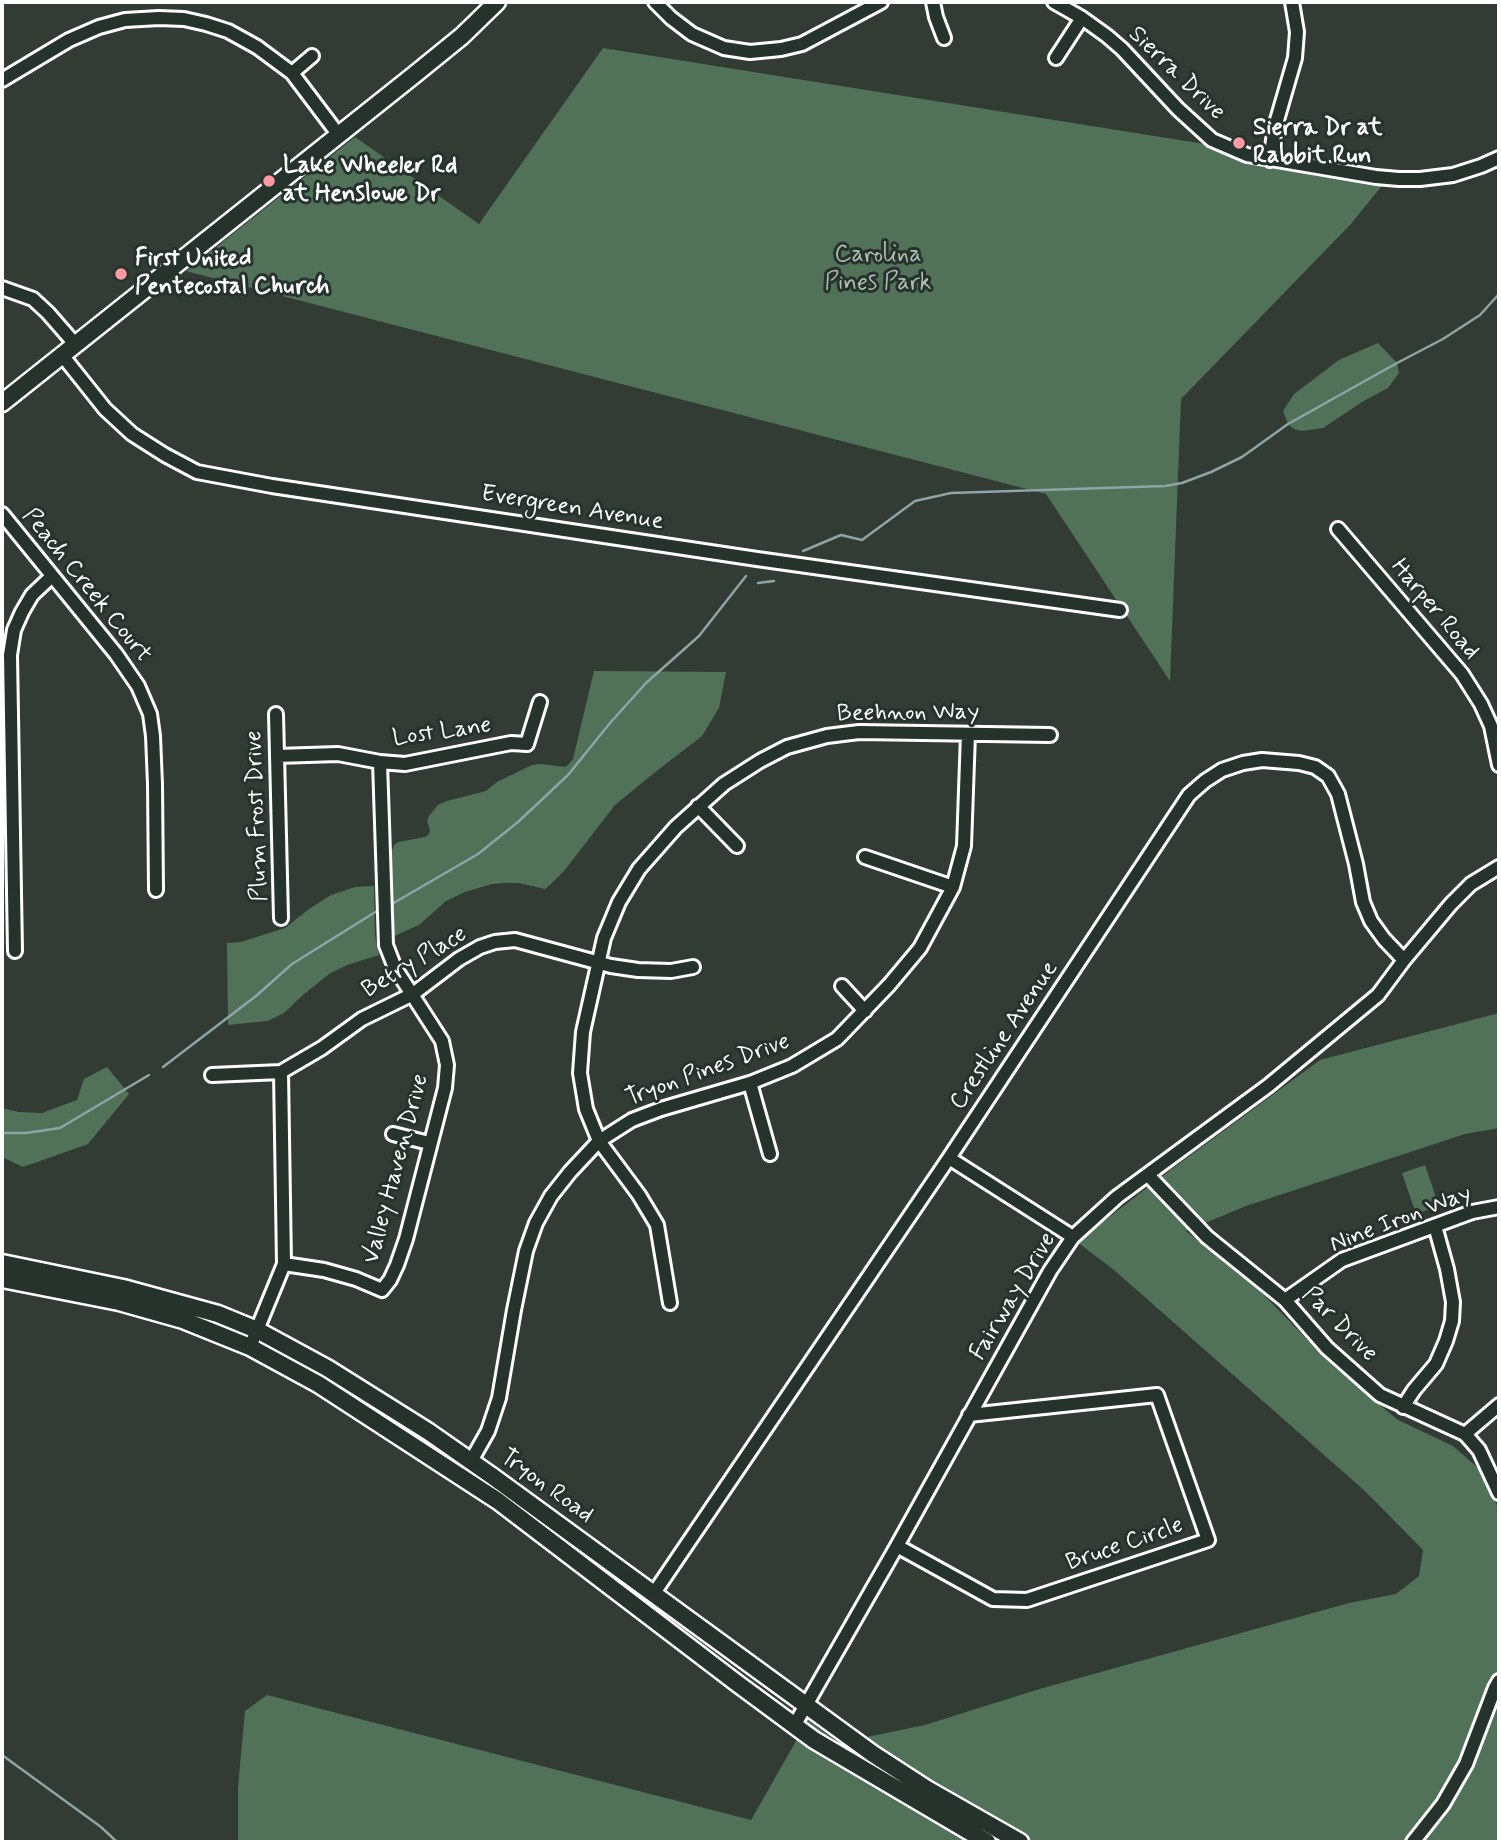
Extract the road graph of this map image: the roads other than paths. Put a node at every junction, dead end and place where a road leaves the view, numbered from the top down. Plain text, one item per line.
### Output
1 (497, 2) edge
2 (655, 2) edge
3 (881, 2) edge
4 (933, 2) edge
5 (1054, 2) edge
6 (1292, 2) edge
7 (1082, 18) junction
8 (944, 38) dead end
9 (312, 56) dead end
10 (1056, 58) dead end
11 (292, 73) junction
12 (2, 79) edge
13 (338, 134) junction
14 (1499, 158) edge
15 (1270, 160) junction
16 (2, 288) edge
17 (69, 349) junction
18 (2, 403) edge
19 (2, 514) edge
20 (1338, 529) dead end
21 (52, 576) junction
22 (1120, 610) dead end
23 (540, 702) dead end
24 (276, 714) dead end
25 (968, 734) junction
26 (1049, 735) dead end
27 (277, 756) junction
28 (380, 762) junction
29 (1499, 765) edge
30 (698, 806) junction
31 (737, 846) dead end
32 (864, 857) dead end
33 (1499, 867) edge
34 (953, 887) junction
35 (156, 890) dead end
36 (281, 918) dead end
37 (16, 951) dead end
38 (1404, 960) junction
39 (597, 962) junction
40 (693, 967) dead end
41 (842, 986) dead end
42 (413, 995) junction
43 (865, 1011) junction
44 (281, 1072) junction
45 (212, 1075) dead end
46 (750, 1083) junction
47 (393, 1134) dead end
48 (599, 1141) junction
49 (429, 1143) junction
50 (771, 1154) dead end
51 (949, 1158) junction
52 (1148, 1175) junction
53 (1499, 1208) edge
54 (1435, 1226) junction
55 (1073, 1237) junction
56 (2, 1263) edge
57 (284, 1264) junction
58 (2, 1279) edge
59 (1285, 1300) junction
60 (670, 1303) dead end
61 (257, 1330) junction
62 (250, 1347) junction
63 (1499, 1405) edge
64 (1403, 1407) junction
65 (969, 1415) junction
66 (1465, 1434) junction
67 (471, 1461) junction
68 (1499, 1493) edge
69 (897, 1546) junction
70 (654, 1593) junction
71 (1499, 1681) edge
72 (806, 1706) junction
73 (794, 1726) junction
74 (987, 1842) edge
75 (1020, 1842) edge
76 (1413, 1842) edge

1 - 13 main road
2 - 3 street
4 - 8 street
5 - 7 street, Sierra Drive
6 - 15 street
7 - 10 street
7 - 15 street, Sierra Drive
9 - 11 street
11 - 12 street
11 - 13 street
13 - 17 main road
14 - 15 street, Sierra Drive
16 - 17 street, Evergreen Avenue
17 - 18 main road
17 - 22 street, Evergreen Avenue
19 - 21 street, Peach Creek Court
20 - 29 street, Harper Road
21 - 35 street, Peach Creek Court
21 - 37 street
23 - 28 street, Lost Lane
24 - 27 street, Plum Frost Drive
25 - 26 street, Beehnon Way
25 - 30 street, Beehnon Way
25 - 34 street, Tryon Pines Drive
27 - 28 street, Lost Lane
27 - 36 street, Plum Frost Drive
28 - 42 street, Valley Haven Drive
30 - 31 street
30 - 39 street, Beehnon Way
32 - 34 street
33 - 38 street, Fairway Drive
34 - 43 street, Tryon Pines Drive
38 - 51 street, Crestline Avenue
38 - 52 street, Fairway Drive
39 - 40 street, Betry Place
39 - 42 street, Betry Place
39 - 48 street, Beehnon Way
41 - 43 street
42 - 44 street, Betry Place
42 - 49 street, Valley Haven Drive
43 - 46 street, Tryon Pines Drive
44 - 45 street, Betry Place
44 - 57 street
46 - 48 street, Tryon Pines Drive
46 - 50 street
47 - 49 street
48 - 60 street, Beehnon Way
48 - 67 street, Tryon Pines Drive
49 - 57 street, Valley Haven Drive
51 - 55 street
51 - 70 street, Crestline Avenue
52 - 55 street, Fairway Drive
52 - 59 street, Par Drive
53 - 54 street, Nine Iron Way
54 - 59 street, Nine Iron Way
54 - 64 street
55 - 65 street, Fairway Drive
56 - 61 main road, Tryon Road
57 - 61 street
58 - 62 main road, Tryon Road
59 - 64 street, Par Drive
61 - 62 street
61 - 67 main road, Tryon Road
62 - 73 main road, Tryon Road
63 - 66 street
64 - 66 street, Par Drive
65 - 69 street, Fairway Drive
65 - 69 street, Bruce Circle
66 - 68 street
67 - 70 main road, Tryon Road
69 - 72 street, Fairway Drive
70 - 72 main road, Tryon Road
71 - 76 street
72 - 73 street, Fairway Drive
72 - 75 main road, Tryon Road
73 - 74 main road, Tryon Road

